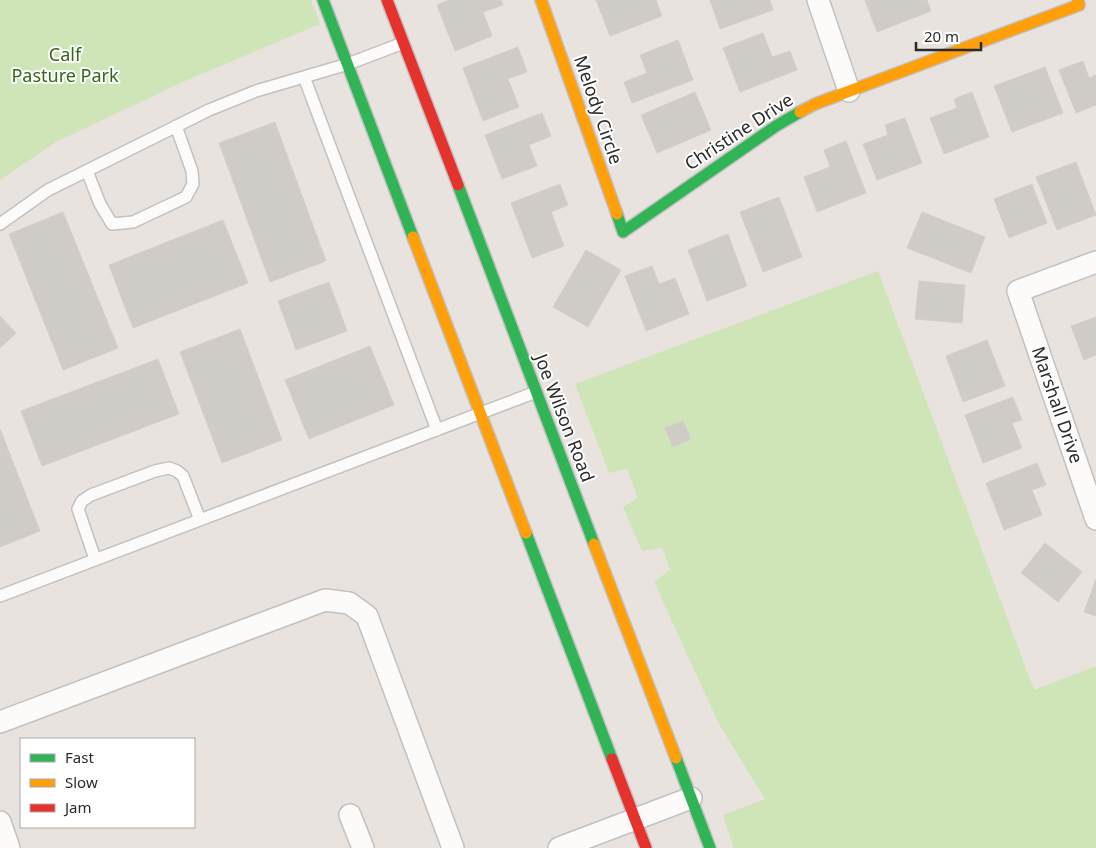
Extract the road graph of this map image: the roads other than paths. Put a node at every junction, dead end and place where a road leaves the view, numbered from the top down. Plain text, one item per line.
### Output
1 (323, 0) edge
2 (386, 0) edge
3 (541, 0) edge
4 (818, 0) edge
5 (1079, 3) edge
6 (404, 43) junction
7 (348, 64) junction
8 (304, 77) junction
9 (849, 91) junction
10 (176, 126) junction
11 (87, 171) junction
12 (0, 224) edge
13 (623, 232) joint
14 (1096, 262) edge
15 (536, 392) junction
16 (480, 413) junction
17 (437, 430) junction
18 (200, 520) junction
19 (1096, 520) edge
20 (95, 559) junction
21 (0, 596) edge
22 (0, 722) edge
23 (691, 798) junction
24 (350, 816) dead end
25 (635, 819) junction
26 (0, 822) edge
27 (8, 848) edge
28 (362, 848) edge
29 (453, 848) edge
30 (559, 848) edge
31 (646, 848) edge
32 (710, 848) edge

1 - 7 main road
2 - 6 main road, Joe Wilson Road
3 - 13 main road, Melody Circle
4 - 9 street
5 - 9 main road, Christine Drive
6 - 7 lane
6 - 15 main road, Joe Wilson Road
7 - 8 lane
7 - 16 main road
8 - 10 lane
8 - 17 lane
9 - 13 main road, Christine Drive
10 - 11 lane
10 - 11 lane
11 - 12 lane
14 - 19 street, Marshall Drive
15 - 16 lane
15 - 23 main road, Joe Wilson Road
16 - 17 lane
16 - 25 main road
17 - 18 lane
18 - 20 lane
18 - 20 lane
20 - 21 lane
22 - 29 street
23 - 25 street
23 - 32 main road, Joe Wilson Road
24 - 28 street
25 - 30 street
25 - 31 main road
26 - 27 street

